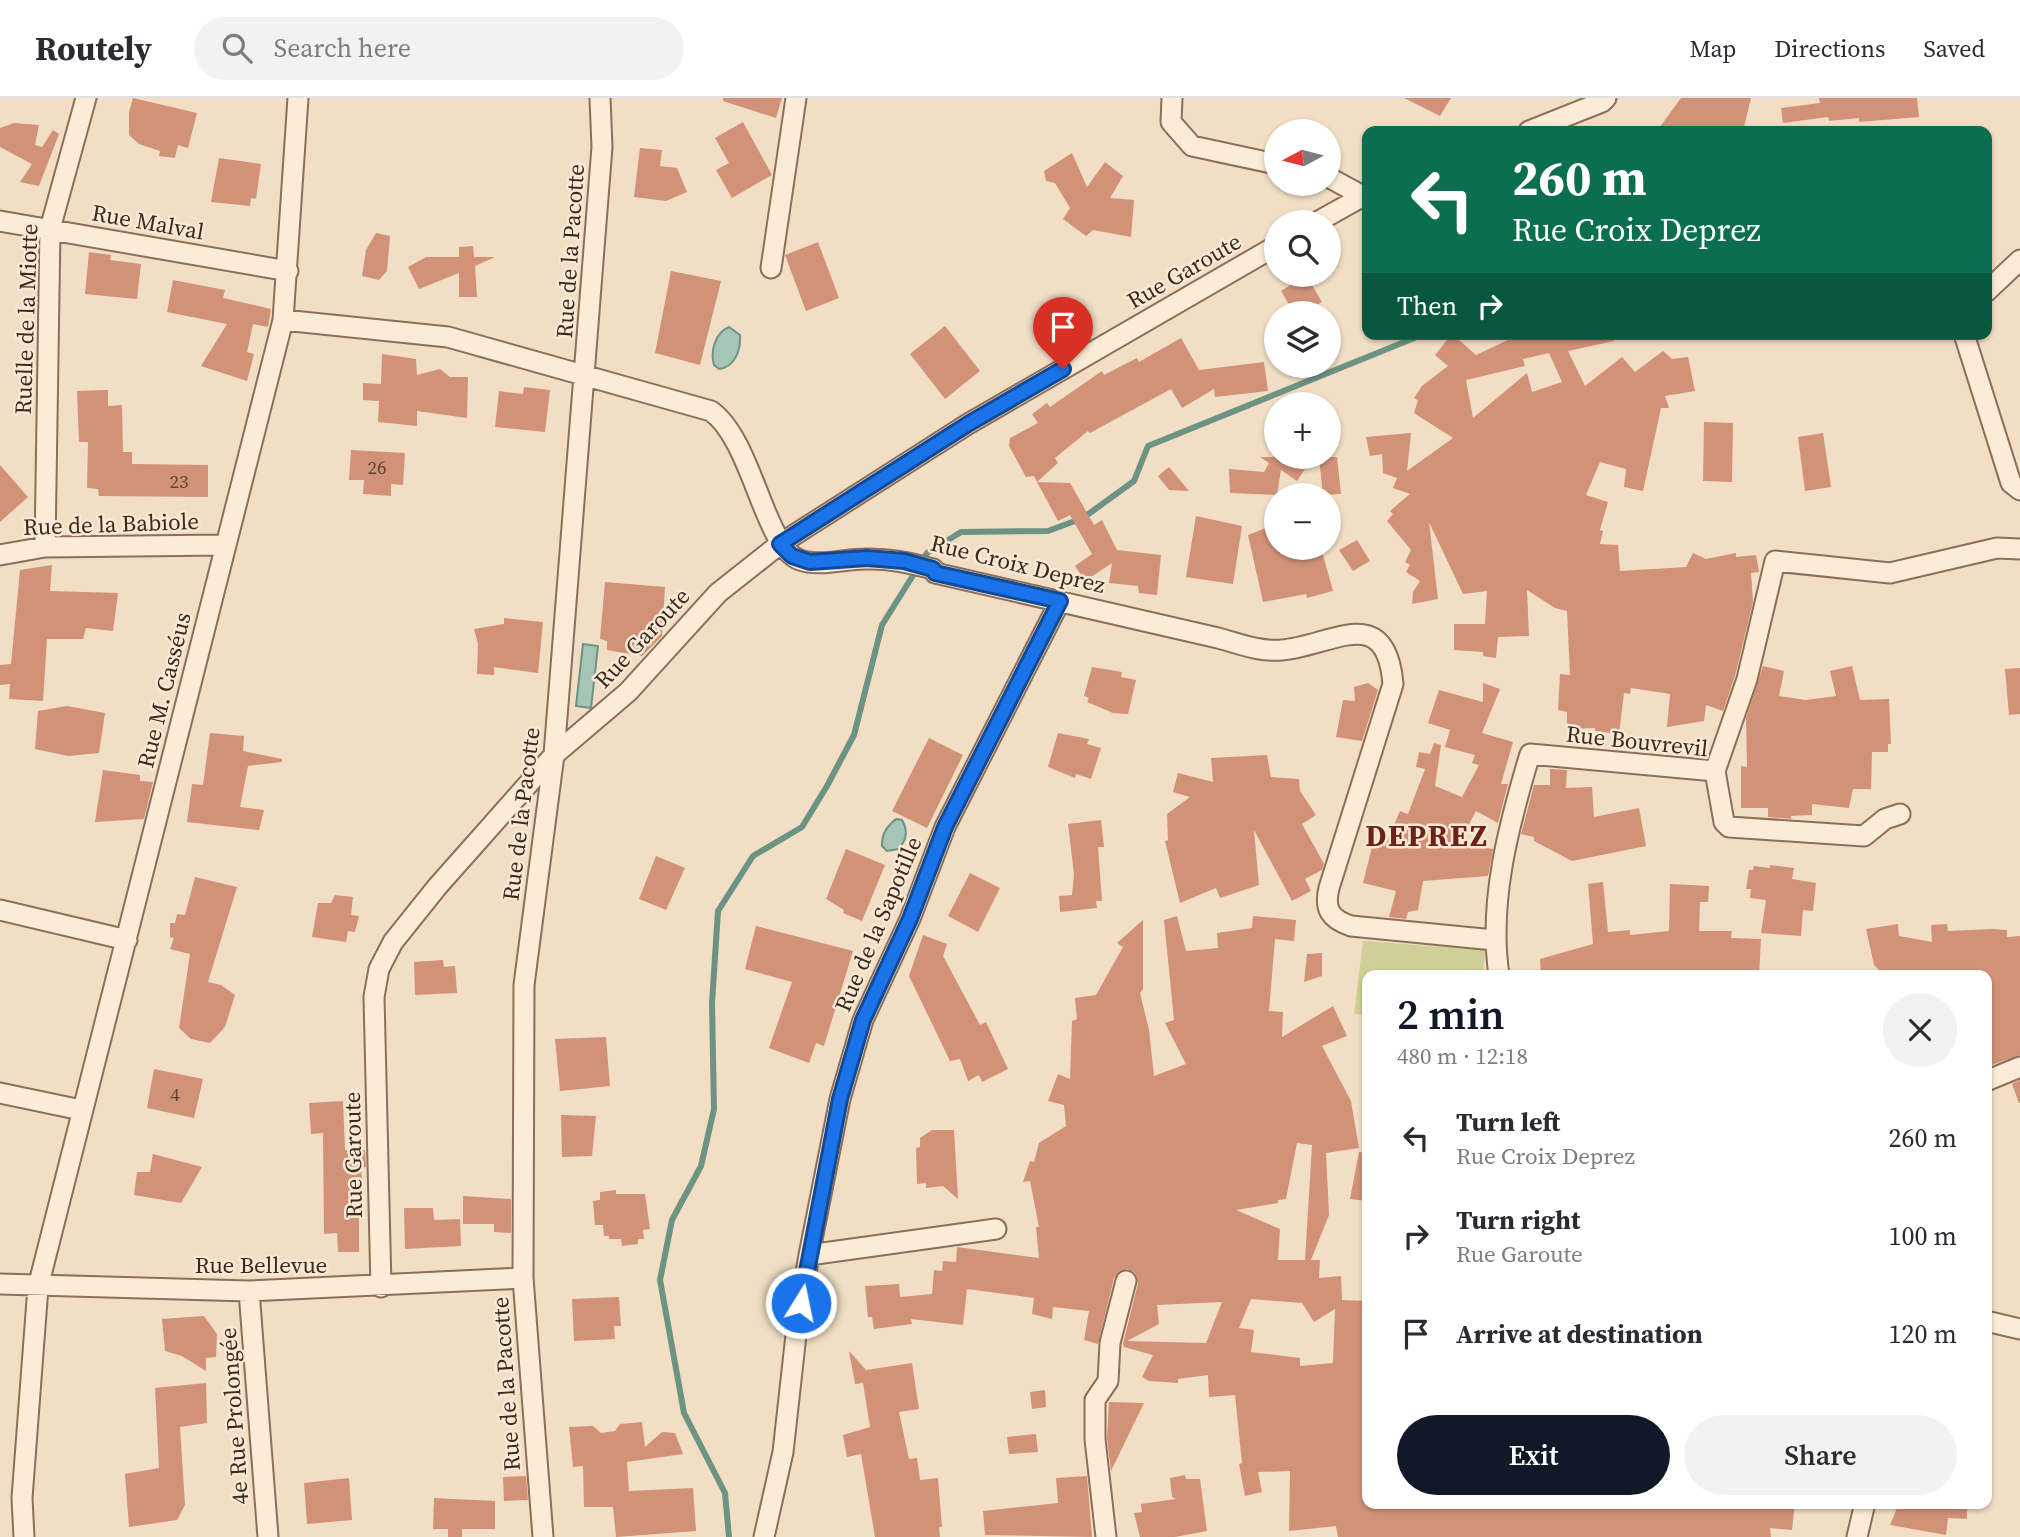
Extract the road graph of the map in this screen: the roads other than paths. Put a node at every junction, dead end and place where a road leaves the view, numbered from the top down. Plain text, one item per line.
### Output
1 (86, 98) edge
2 (298, 98) edge
3 (600, 98) edge
4 (796, 98) edge
5 (1172, 98) edge
6 (1606, 98) edge
7 (1542, 126) edge
8 (1264, 161) edge
9 (1341, 183) edge
10 (1362, 194) edge
11 (1362, 197) edge
12 (1338, 210) edge
13 (0, 221) edge
14 (50, 229) junction
15 (1264, 253) edge
16 (2020, 260) edge
17 (771, 268) dead end
18 (288, 271) junction
19 (1992, 286) edge
20 (283, 320) junction
21 (1966, 340) edge
22 (585, 377) junction
23 (2020, 490) edge
24 (780, 544) junction
25 (224, 545) junction
26 (45, 547) junction
27 (2020, 549) edge
28 (0, 555) edge
29 (1060, 601) junction
30 (554, 755) junction
31 (1715, 771) junction
32 (1900, 814) dead end
33 (0, 910) edge
34 (127, 940) junction
35 (1494, 940) junction
36 (1498, 970) edge
37 (2020, 1067) edge
38 (1992, 1079) edge
39 (0, 1093) edge
40 (81, 1110) junction
41 (996, 1229) dead end
42 (809, 1255) junction
43 (523, 1278) junction
44 (1126, 1281) dead end
45 (0, 1284) edge
46 (38, 1287) junction
47 (381, 1287) junction
48 (249, 1291) junction
49 (1992, 1322) edge
50 (2020, 1329) edge
51 (1864, 1509) edge
52 (24, 1537) edge
53 (268, 1537) edge
54 (542, 1537) edge
55 (764, 1537) edge
56 (1106, 1537) edge
57 (1857, 1537) edge

1 - 14 street, Ruelle de la Miotte
2 - 18 street, Rue M. Casséus
3 - 22 street, Rue de la Pacotte
4 - 17 street
5 - 8 street
6 - 7 street
9 - 10 street
11 - 12 street
13 - 14 street, Rue Malval
14 - 18 street, Rue Malval
14 - 26 street, Ruelle de la Miotte
15 - 24 street, Rue Garoute
16 - 19 street
18 - 20 street, Rue M. Casséus
20 - 22 street
20 - 25 street, Rue M. Casséus
21 - 23 street
22 - 24 street
22 - 30 street, Rue de la Pacotte
24 - 29 street, Rue Croix Deprez
24 - 30 street, Rue Garoute
25 - 26 street, Rue de la Babiole
25 - 34 street, Rue M. Casséus
26 - 28 street, Rue de la Babiole
27 - 31 street
29 - 35 street, Rue Croix Deprez
29 - 42 street, Rue de la Sapotille
30 - 43 street, Rue de la Pacotte
30 - 47 street, Rue Garoute
31 - 32 street, Rue Bouvrevil
31 - 35 street, Rue Bouvrevil
33 - 34 street
34 - 40 street, Rue M. Casséus
35 - 36 street
37 - 38 street
39 - 40 street
40 - 46 street, Rue M. Casséus
41 - 42 street
42 - 55 street, Rue de la Sapotille
43 - 47 street, Rue Bellevue
43 - 54 street, Rue de la Pacotte
44 - 56 street
45 - 46 street, Rue Bellevue
46 - 48 street, Rue Bellevue
46 - 52 street, Rue M. Casséus
47 - 48 street, Rue Bellevue
48 - 53 street, 4e Rue Prolongée
49 - 50 street
51 - 57 street

